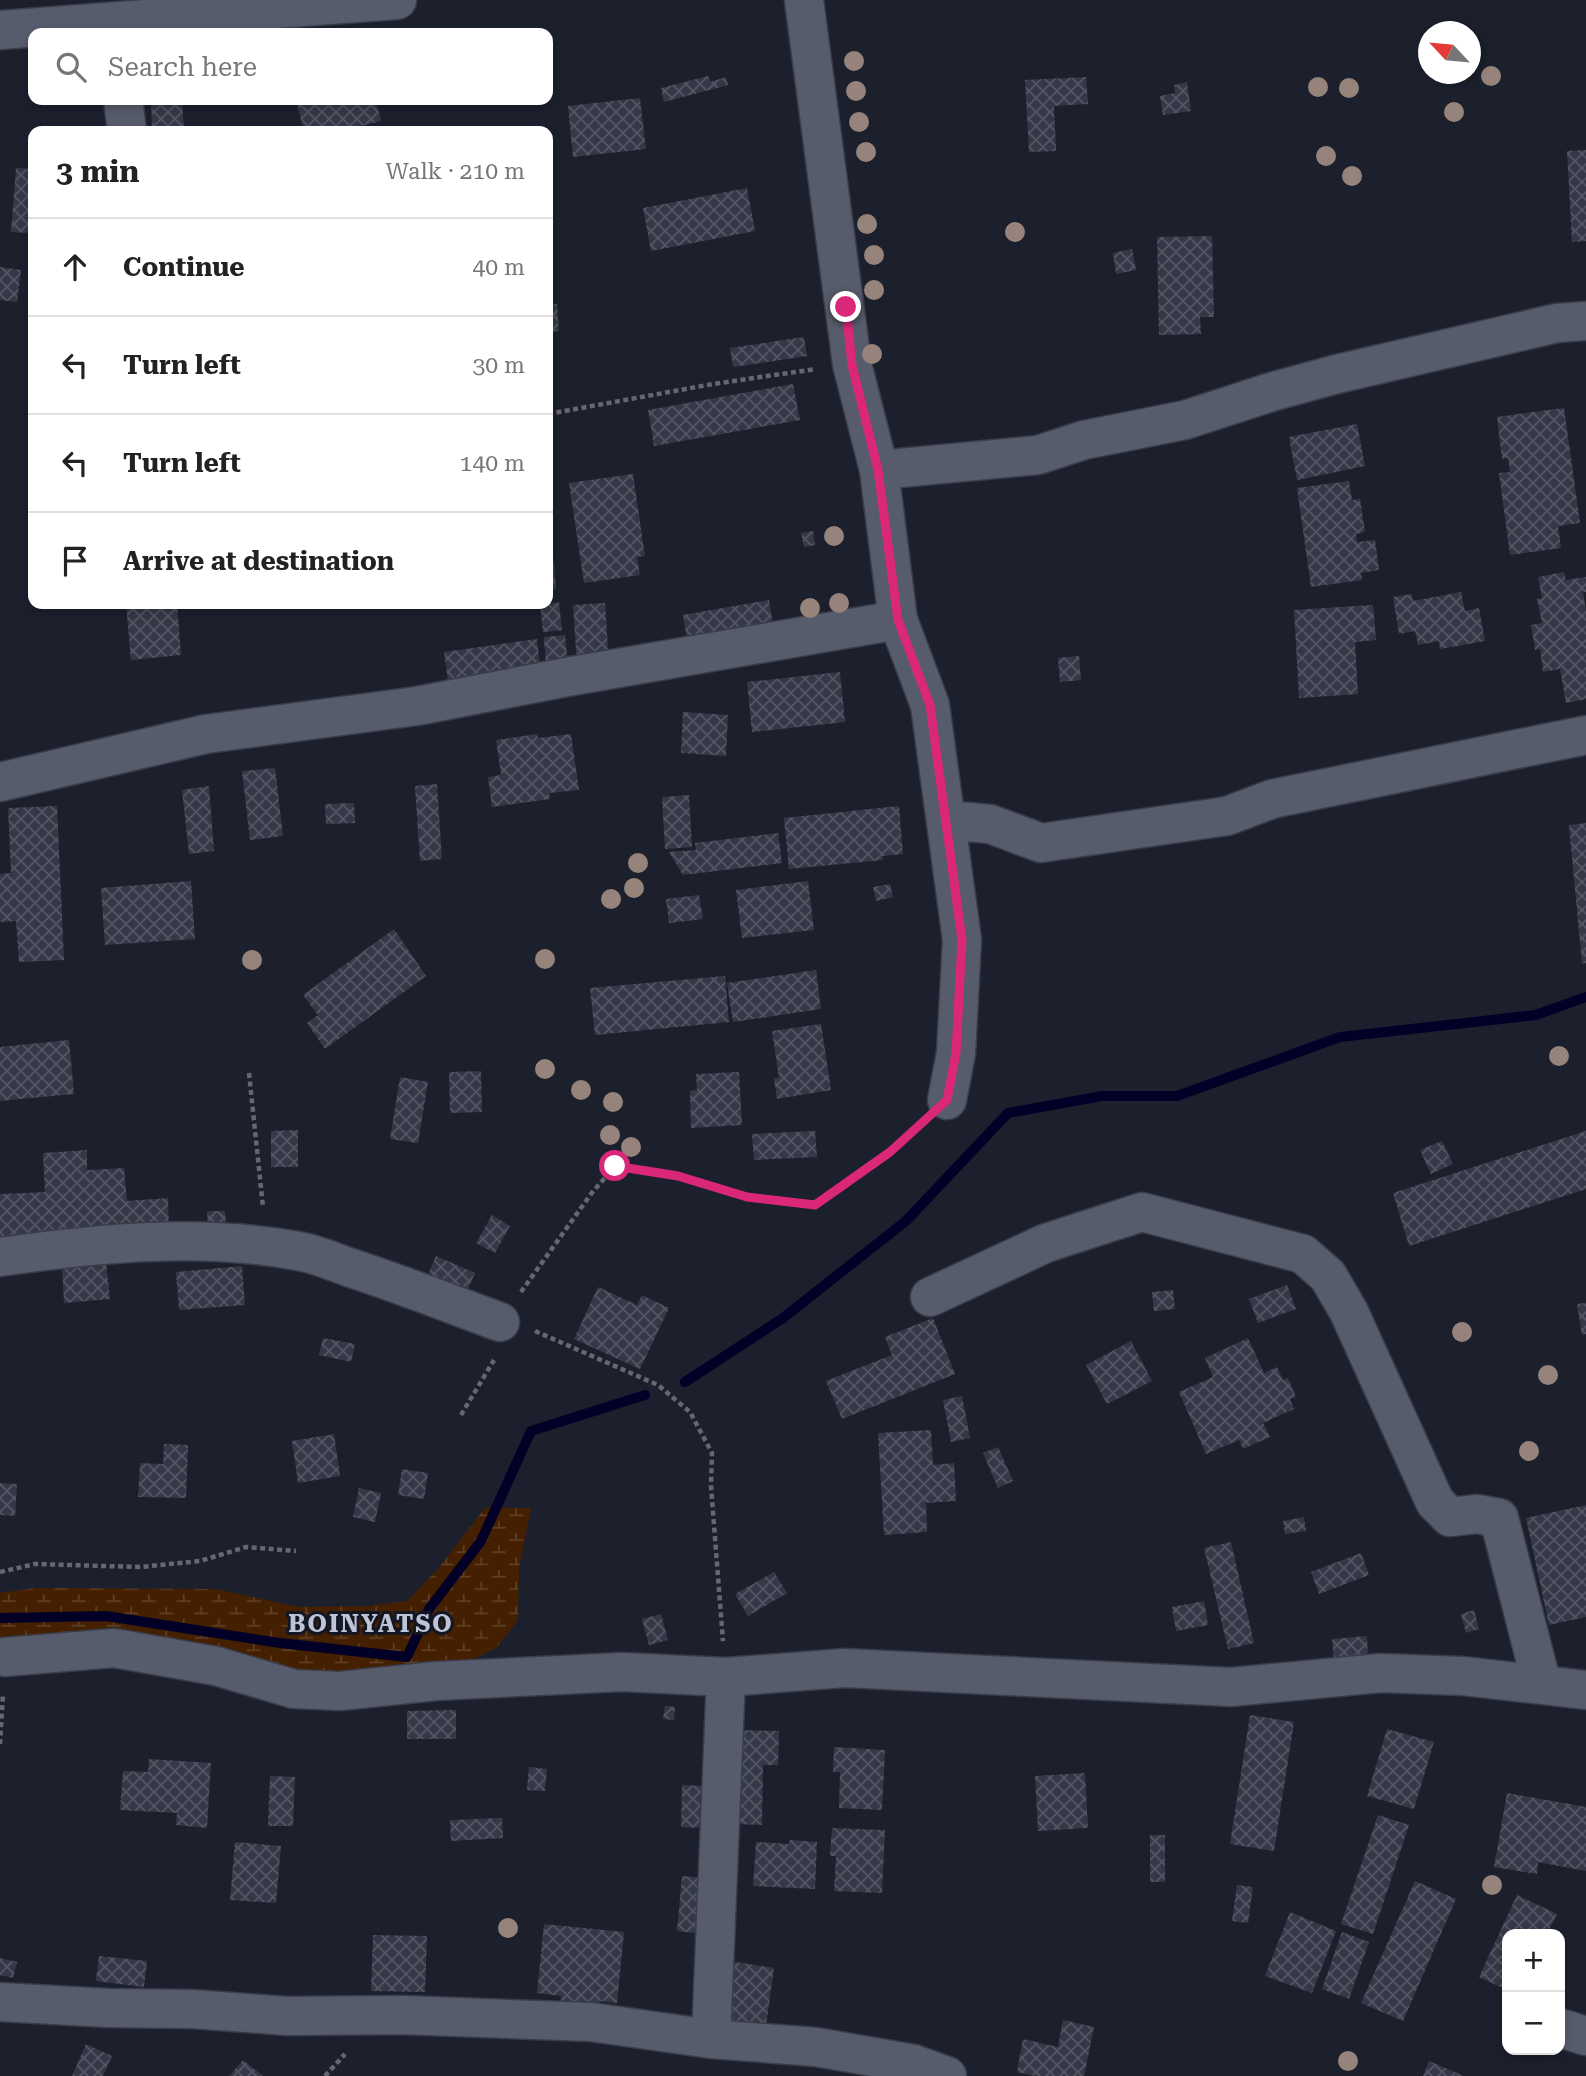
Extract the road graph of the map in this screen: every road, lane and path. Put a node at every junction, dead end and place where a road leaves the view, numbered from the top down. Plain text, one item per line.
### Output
1 (397, 0) edge
2 (804, 0) edge
3 (115, 27) edge
4 (77, 28) edge
5 (28, 29) edge
6 (0, 30) edge
7 (124, 105) edge
8 (126, 126) edge
9 (1586, 321) edge
10 (852, 365) junction
11 (553, 413) edge
12 (878, 470) junction
13 (898, 620) junction
14 (1586, 735) edge
15 (0, 782) edge
16 (946, 820) junction
17 (249, 1073) dead end
18 (947, 1100) joint
19 (267, 1246) junction
20 (0, 1257) edge
21 (930, 1297) dead end
22 (500, 1322) junction
23 (461, 1415) dead end
24 (296, 1551) dead end
25 (0, 1572) edge
26 (5, 1657) joint
27 (726, 1677) junction
28 (1542, 1685) junction
29 (1586, 1689) edge
30 (0, 1744) edge
31 (0, 2002) edge
32 (1565, 2030) edge
33 (1586, 2036) edge
34 (712, 2039) junction
35 (947, 2076) edge

1 - 3 street
2 - 10 street
3 - 4 street
5 - 6 street
7 - 8 street
9 - 12 street
10 - 11 path
10 - 12 street
12 - 13 street
13 - 15 street
13 - 16 street
14 - 16 street
16 - 18 street
17 - 19 path
18 - 22 path
19 - 20 street
19 - 22 street
21 - 28 street
22 - 23 path
22 - 27 path
24 - 25 path
26 - 27 street
26 - 30 path
27 - 28 street
27 - 34 street
28 - 29 street
31 - 34 street
32 - 33 street
34 - 35 street

